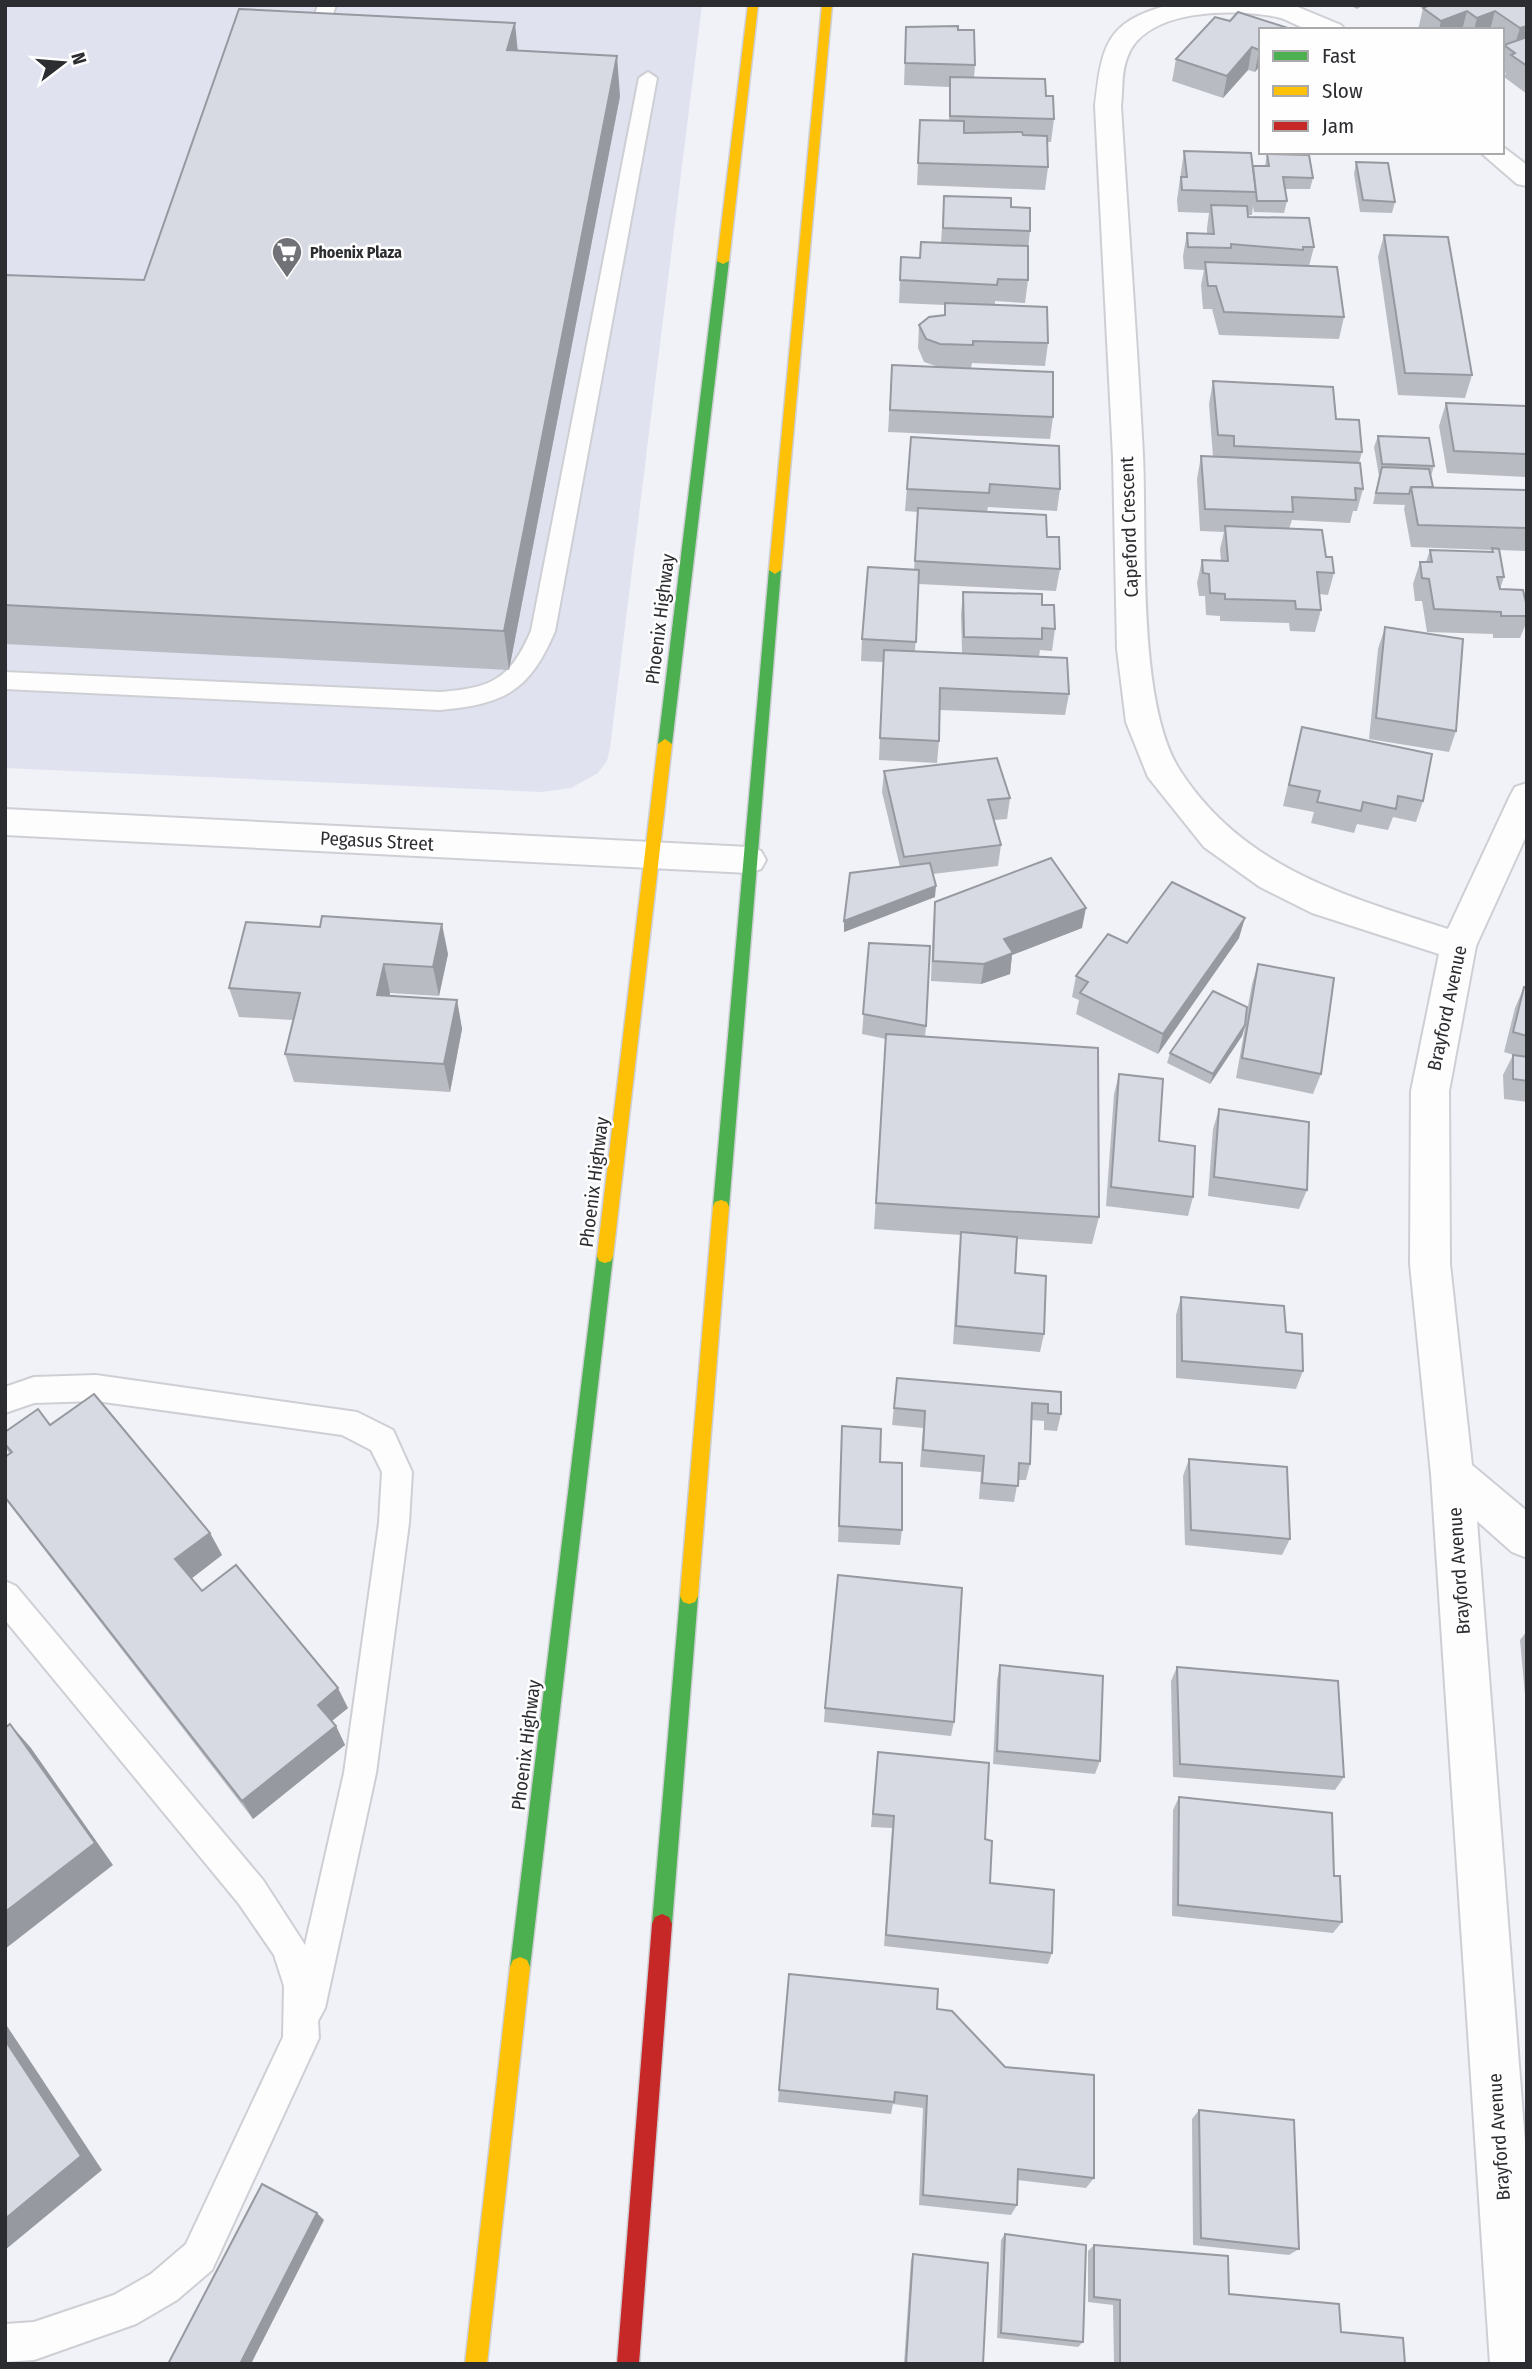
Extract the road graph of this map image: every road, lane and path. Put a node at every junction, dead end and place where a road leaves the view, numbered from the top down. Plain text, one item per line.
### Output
1 (327, 5) edge
2 (753, 5) edge
3 (827, 5) edge
4 (1224, 5) edge
5 (1238, 5) edge
6 (1327, 28) edge
7 (316, 38) edge
8 (648, 78) dead end
9 (1496, 154) edge
10 (1527, 178) edge
11 (5, 680) edge
12 (1527, 796) edge
13 (5, 822) edge
14 (654, 855) junction
15 (749, 860) junction
16 (1458, 946) junction
17 (5, 1400) edge
18 (1452, 1474) junction
19 (1527, 1538) edge
20 (5, 1595) edge
21 (301, 2038) junction
22 (5, 2343) edge
23 (477, 2364) edge
24 (628, 2364) edge
25 (1516, 2364) edge

1 - 7 lane
2 - 14 main road, Phoenix Highway
3 - 15 main road
4 - 16 street, Capeford Crescent
5 - 6 street
8 - 11 lane
9 - 10 street
12 - 16 street, Brayford Avenue
13 - 14 street, Pegasus Street
14 - 15 street, Pegasus Street
14 - 23 main road, Phoenix Highway
15 - 24 main road
16 - 18 street, Brayford Avenue
17 - 21 lane
18 - 19 street
18 - 25 street, Brayford Avenue
20 - 21 lane
21 - 22 lane

